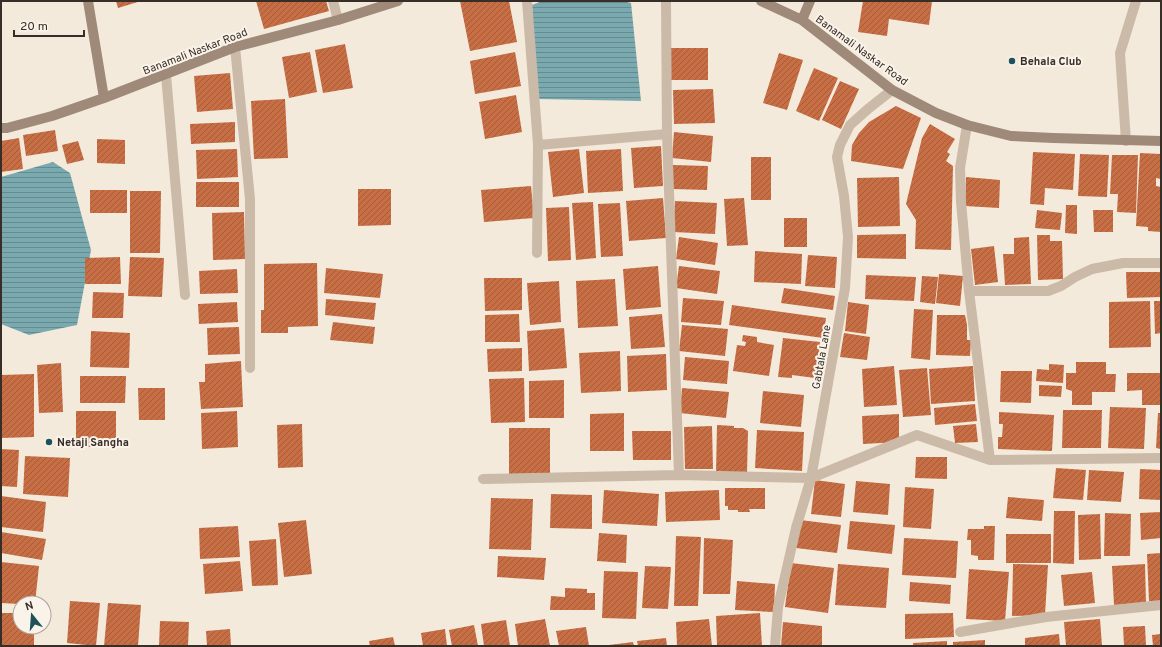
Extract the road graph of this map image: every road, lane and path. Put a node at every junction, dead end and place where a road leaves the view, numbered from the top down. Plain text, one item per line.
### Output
1 (88, 1) edge
2 (333, 1) edge
3 (398, 1) edge
4 (527, 1) edge
5 (666, 1) edge
6 (761, 1) edge
7 (810, 1) edge
8 (1136, 1) edge
9 (338, 20) junction
10 (802, 20) junction
11 (235, 47) junction
12 (166, 75) junction
13 (892, 90) junction
14 (104, 98) junction
15 (968, 125) junction
16 (1, 128) edge
17 (667, 134) junction
18 (1126, 141) junction
19 (1161, 141) edge
20 (538, 145) junction
21 (537, 253) dead end
22 (1161, 263) edge
23 (969, 292) junction
24 (185, 295) dead end
25 (250, 368) dead end
26 (1161, 458) edge
27 (990, 460) junction
28 (679, 476) junction
29 (811, 478) junction
30 (483, 479) dead end
31 (1161, 605) edge
32 (960, 632) dead end
33 (775, 646) edge

1 - 14 street
2 - 9 street
3 - 9 street, Banamali Naskar Road
4 - 20 street
5 - 17 street
6 - 10 street, Banamali Naskar Road
7 - 10 street
8 - 18 street
9 - 11 street, Banamali Naskar Road
10 - 13 street, Banamali Naskar Road
11 - 12 street, Banamali Naskar Road
11 - 25 street
12 - 14 street, Banamali Naskar Road
12 - 24 street
13 - 15 street, Banamali Naskar Road
13 - 29 street, Gabtala Lane
14 - 16 street, Banamali Naskar Road
15 - 18 street, Banamali Naskar Road
15 - 23 street
17 - 20 street
17 - 28 street
18 - 19 street, Banamali Naskar Road
20 - 21 street
22 - 23 street
23 - 27 street
26 - 27 street
27 - 29 street
28 - 29 street
28 - 30 street
29 - 33 street, Gabtala Lane
31 - 32 street

